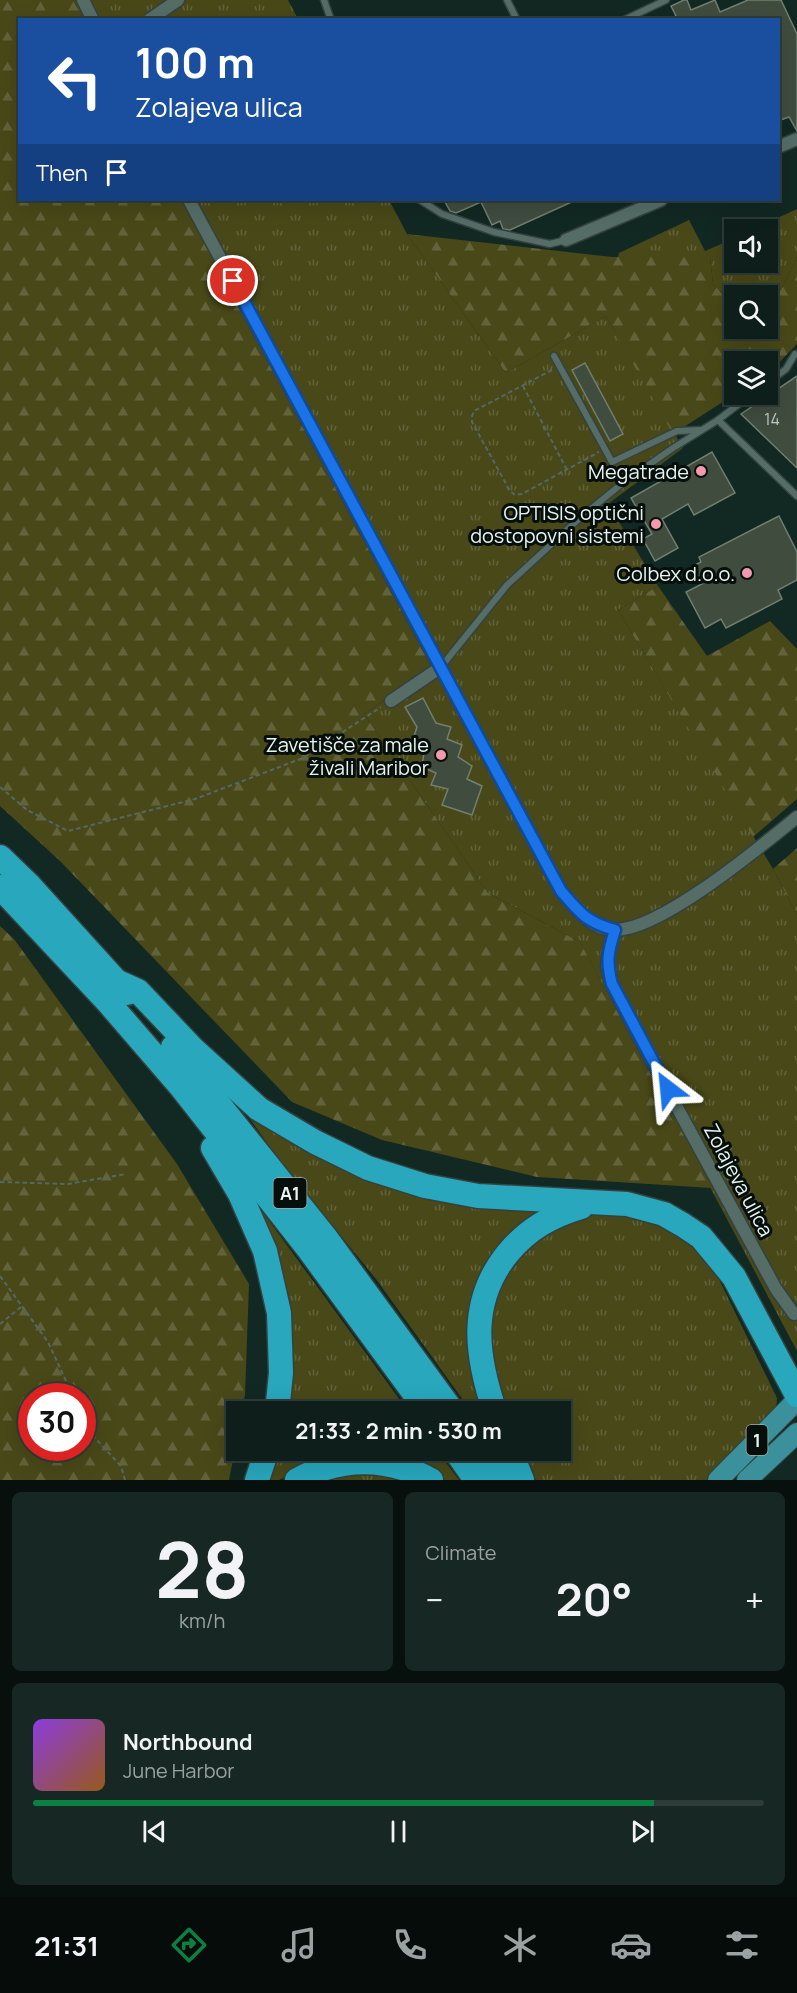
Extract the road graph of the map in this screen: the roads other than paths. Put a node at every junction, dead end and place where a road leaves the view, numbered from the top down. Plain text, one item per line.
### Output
1 (83, 0) edge
2 (178, 0) edge
3 (324, 0) edge
4 (507, 0) edge
5 (666, 0) edge
6 (92, 18) edge
7 (152, 18) edge
8 (330, 18) edge
9 (516, 18) edge
10 (628, 18) edge
11 (797, 139) edge
12 (780, 146) edge
13 (190, 201) edge
14 (422, 201) edge
15 (659, 201) edge
16 (566, 240) joint
17 (795, 354) dead end
18 (555, 356) dead end
19 (778, 375) edge
20 (738, 405) edge
21 (718, 420) junction
22 (702, 430) junction
23 (797, 496) edge
24 (441, 667) junction
25 (391, 701) road end
26 (797, 818) edge
27 (0, 857) edge
28 (0, 887) edge
29 (615, 930) junction
30 (118, 982) junction
31 (182, 1088) junction
32 (603, 1203) junction
33 (794, 1314) dead end
34 (761, 1324) junction
35 (797, 1362) edge
36 (797, 1395) edge
37 (797, 1400) edge
38 (278, 1401) edge
39 (420, 1401) edge
40 (445, 1401) edge
41 (492, 1401) edge
42 (797, 1432) edge
43 (263, 1461) edge
44 (463, 1461) edge
45 (488, 1461) edge
46 (514, 1461) edge
47 (257, 1480) edge
48 (297, 1480) edge
49 (431, 1480) edge
50 (476, 1480) edge
51 (502, 1480) edge
52 (522, 1480) edge
53 (718, 1480) edge
54 (747, 1480) edge

1 - 6 street
2 - 7 street
3 - 8 lane
4 - 9 lane
5 - 10 lane
11 - 12 street
13 - 24 street
14 - 16 lane
15 - 16 street
17 - 19 lane
18 - 22 lane
20 - 21 lane
21 - 22 lane
21 - 23 lane
22 - 24 lane
24 - 25 street
24 - 29 street
26 - 29 street
27 - 30 highway, A1
28 - 31 highway, A1
29 - 33 street, Zolajeva ulica
30 - 32 highway
30 - 40 highway, A1
31 - 38 highway
31 - 39 highway, A1
32 - 34 highway
32 - 41 highway
34 - 35 highway
34 - 36 highway
37 - 53 main road, 1
42 - 54 main road, 1
43 - 47 highway
44 - 50 highway
45 - 51 highway
46 - 52 highway
48 - 49 highway

